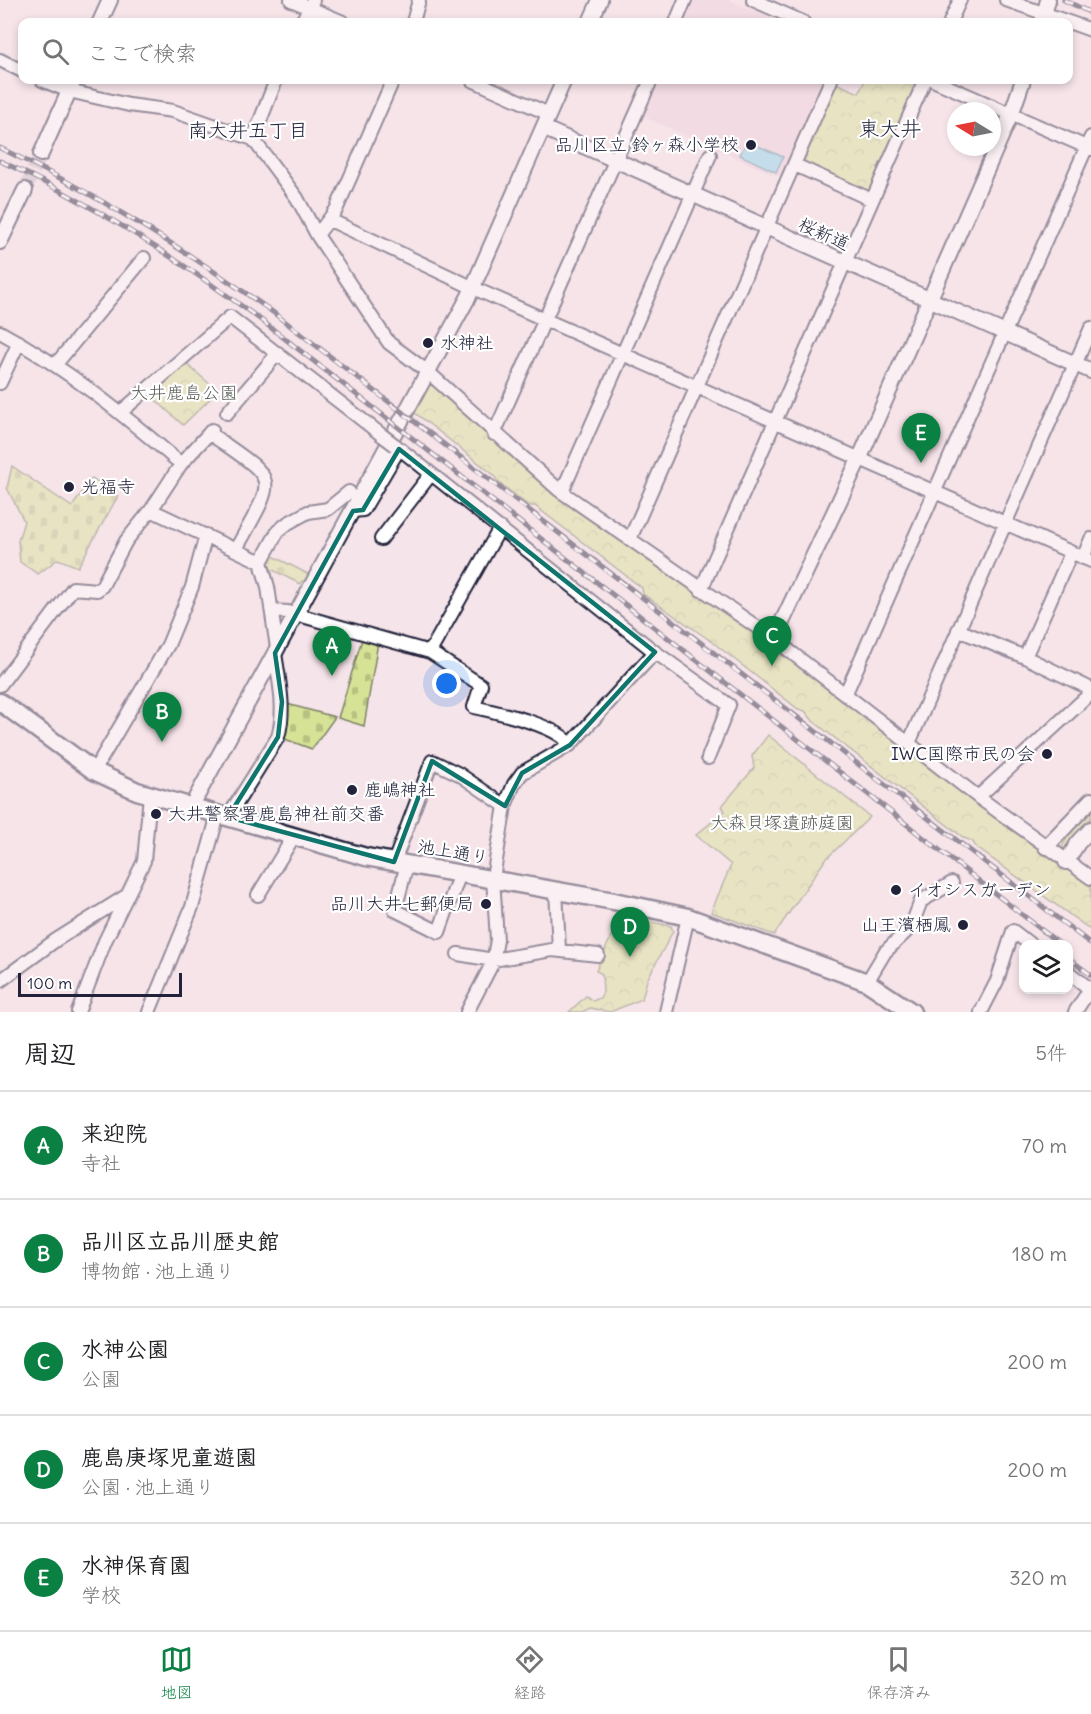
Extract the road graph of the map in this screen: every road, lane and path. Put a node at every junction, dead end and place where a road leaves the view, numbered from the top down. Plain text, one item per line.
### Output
1 (291, 0) edge
2 (419, 0) edge
3 (600, 0) edge
4 (685, 0) edge
5 (753, 0) edge
6 (960, 0) edge
7 (1006, 0) edge
8 (1048, 0) edge
9 (106, 1) edge
10 (311, 4) edge
11 (779, 5) edge
12 (101, 18) edge
13 (304, 18) edge
14 (336, 18) edge
15 (414, 18) edge
16 (592, 18) edge
17 (678, 18) edge
18 (797, 18) edge
19 (952, 18) edge
20 (1043, 18) edge
21 (1073, 26) edge
22 (1091, 30) edge
23 (0, 60) edge
24 (18, 68) edge
25 (274, 84) edge
26 (391, 84) edge
27 (481, 84) edge
28 (562, 84) edge
29 (649, 84) edge
30 (829, 84) edge
31 (923, 84) edge
32 (943, 84) edge
33 (1022, 84) edge
34 (72, 85) edge
35 (1012, 112) junction
36 (549, 114) junction
37 (543, 128) junction
38 (253, 139) junction
39 (1090, 144) edge
40 (41, 154) tunnel mouth
41 (710, 155) dead end
42 (616, 161) junction
43 (795, 165) junction
44 (25, 190) tunnel mouth
45 (692, 195) junction
46 (872, 200) junction
47 (5, 218) edge
48 (330, 220) junction
49 (765, 227) junction
50 (317, 235) junction
51 (0, 242) edge
52 (144, 258) dead end
53 (845, 262) junction
54 (473, 287) junction
55 (929, 300) junction
56 (545, 320) junction
57 (1091, 328) edge
58 (0, 332) edge
59 (1005, 333) junction
60 (19, 342) junction
61 (278, 353) junction
62 (623, 355) junction
63 (56, 364) junction
64 (1075, 364) junction
65 (1091, 371) edge
66 (428, 372) junction
67 (0, 383) edge
68 (695, 387) junction
69 (121, 412) junction
70 (227, 412) dead end
71 (774, 422) junction
72 (494, 434) junction
73 (397, 447) junction
74 (859, 459) junction
75 (181, 464) junction
76 (431, 474) junction
77 (349, 492) dead end
78 (562, 492) junction
79 (935, 494) junction
80 (152, 510) junction
81 (353, 511) junction
82 (1006, 524) junction
83 (500, 528) junction
84 (206, 535) junction
85 (381, 538) dead end
86 (630, 539) junction
87 (1091, 539) edge
88 (236, 549) junction
89 (1071, 553) junction
90 (1087, 560) edge
91 (261, 562) junction
92 (701, 590) junction
93 (272, 611) junction
94 (296, 614) junction
95 (958, 630) junction
96 (774, 639) junction
97 (276, 650) junction
98 (430, 652) junction
99 (655, 652) junction
100 (1025, 657) junction
101 (0, 685) edge
102 (1091, 691) edge
103 (845, 695) junction
104 (0, 702) edge
105 (909, 743) junction
106 (570, 745) junction
107 (708, 758) dead end
108 (94, 771) junction
109 (150, 795) junction
110 (978, 797) junction
111 (1091, 800) edge
112 (505, 806) junction
113 (191, 807) junction
114 (223, 816) junction
115 (1091, 829) edge
116 (294, 837) junction
117 (1046, 847) junction
118 (1066, 862) junction
119 (400, 863) junction
120 (460, 873) junction
121 (493, 878) junction
122 (1091, 878) edge
123 (952, 883) dead end
124 (556, 890) junction
125 (258, 895) dead end
126 (126, 896) junction
127 (688, 917) junction
128 (1025, 940) edge
129 (559, 950) junction
130 (458, 954) dead end
131 (598, 955) dead end
132 (493, 960) junction
133 (1073, 976) edge
134 (0, 981) edge
135 (867, 982) junction
136 (78, 1012) edge
137 (149, 1012) edge
138 (467, 1012) edge
139 (666, 1012) edge
140 (912, 1012) edge
141 (981, 1012) edge
142 (1075, 1012) edge

1 - 10 street
2 - 15 street
3 - 16 street
4 - 17 street
5 - 11 street
6 - 19 street
7 - 20 street
8 - 20 street
9 - 12 street
10 - 13 street
10 - 14 street
11 - 18 street
21 - 22 street
23 - 24 street
25 - 38 street
26 - 48 street
27 - 36 street
28 - 36 street
29 - 42 street
30 - 43 street
31 - 46 street
32 - 35 street
33 - 35 street
34 - 38 street
34 - 40 street
35 - 39 street
35 - 55 street
36 - 37 street
37 - 42 street, 桜新道
37 - 54 street
38 - 50 street
39 - 59 street
41 - 45 street
42 - 45 street, 桜新道
42 - 56 street
43 - 46 street
43 - 49 street
44 - 47 street
45 - 49 street, 桜新道
45 - 62 street
46 - 53 street
47 - 51 street
48 - 50 street
48 - 54 street
49 - 53 street, 桜新道
49 - 68 street
50 - 66 street
52 - 63 street
53 - 55 street, 桜新道
53 - 71 street
54 - 56 street
54 - 66 street
55 - 59 street, 桜新道
55 - 74 street
56 - 62 street
56 - 72 street
57 - 64 street
58 - 60 street
59 - 64 street, 桜新道
59 - 79 street
60 - 63 street
60 - 67 street
61 - 69 street
61 - 70 street
61 - 73 street, bridge
62 - 68 street
62 - 78 street
63 - 69 street
64 - 65 street, 桜新道
64 - 82 street
66 - 72 street
66 - 81 street
68 - 71 street
68 - 86 street
69 - 75 street
71 - 74 street
71 - 92 street
72 - 78 street
73 - 76 street
73 - 81 street
74 - 79 street
74 - 96 street
75 - 80 street
75 - 88 street
76 - 83 street
76 - 85 street
77 - 91 street
78 - 86 street
79 - 82 street
79 - 103 street
80 - 84 street
80 - 101 street
81 - 94 street
82 - 89 street
82 - 95 street
83 - 98 street
83 - 99 street
84 - 88 street
84 - 108 street
86 - 92 street
87 - 90 street
88 - 91 street
89 - 90 street
89 - 100 street
91 - 93 street
92 - 96 street
93 - 94 street
93 - 97 street
94 - 97 street
94 - 98 street
95 - 100 street
95 - 105 street
96 - 103 street
97 - 113 street
97 - 114 street
98 - 106 street
99 - 106 street
99 - 107 street
100 - 102 street
102 - 110 street
103 - 105 street
104 - 108 main road, 池上通り
105 - 110 street
106 - 112 street
108 - 109 main road, 池上通り
109 - 113 main road, 池上通り
109 - 126 street
110 - 117 street
111 - 117 street
112 - 119 street
112 - 121 street
113 - 114 main road, 池上通り
114 - 116 main road, 池上通り
114 - 137 street
115 - 118 street
116 - 119 main road, 池上通り
116 - 125 street
117 - 118 street
118 - 122 street
119 - 120 main road, 池上通り
119 - 120 street
120 - 121 main road, 池上通り
121 - 124 main road, 池上通り
121 - 132 street
123 - 135 street
124 - 127 main road, 池上通り
124 - 129 street
126 - 134 street
126 - 136 street
127 - 135 main road, 池上通り
127 - 139 street
128 - 141 street
129 - 131 street
129 - 132 street
130 - 132 street
132 - 138 street
133 - 142 street
135 - 140 main road, 池上通り

